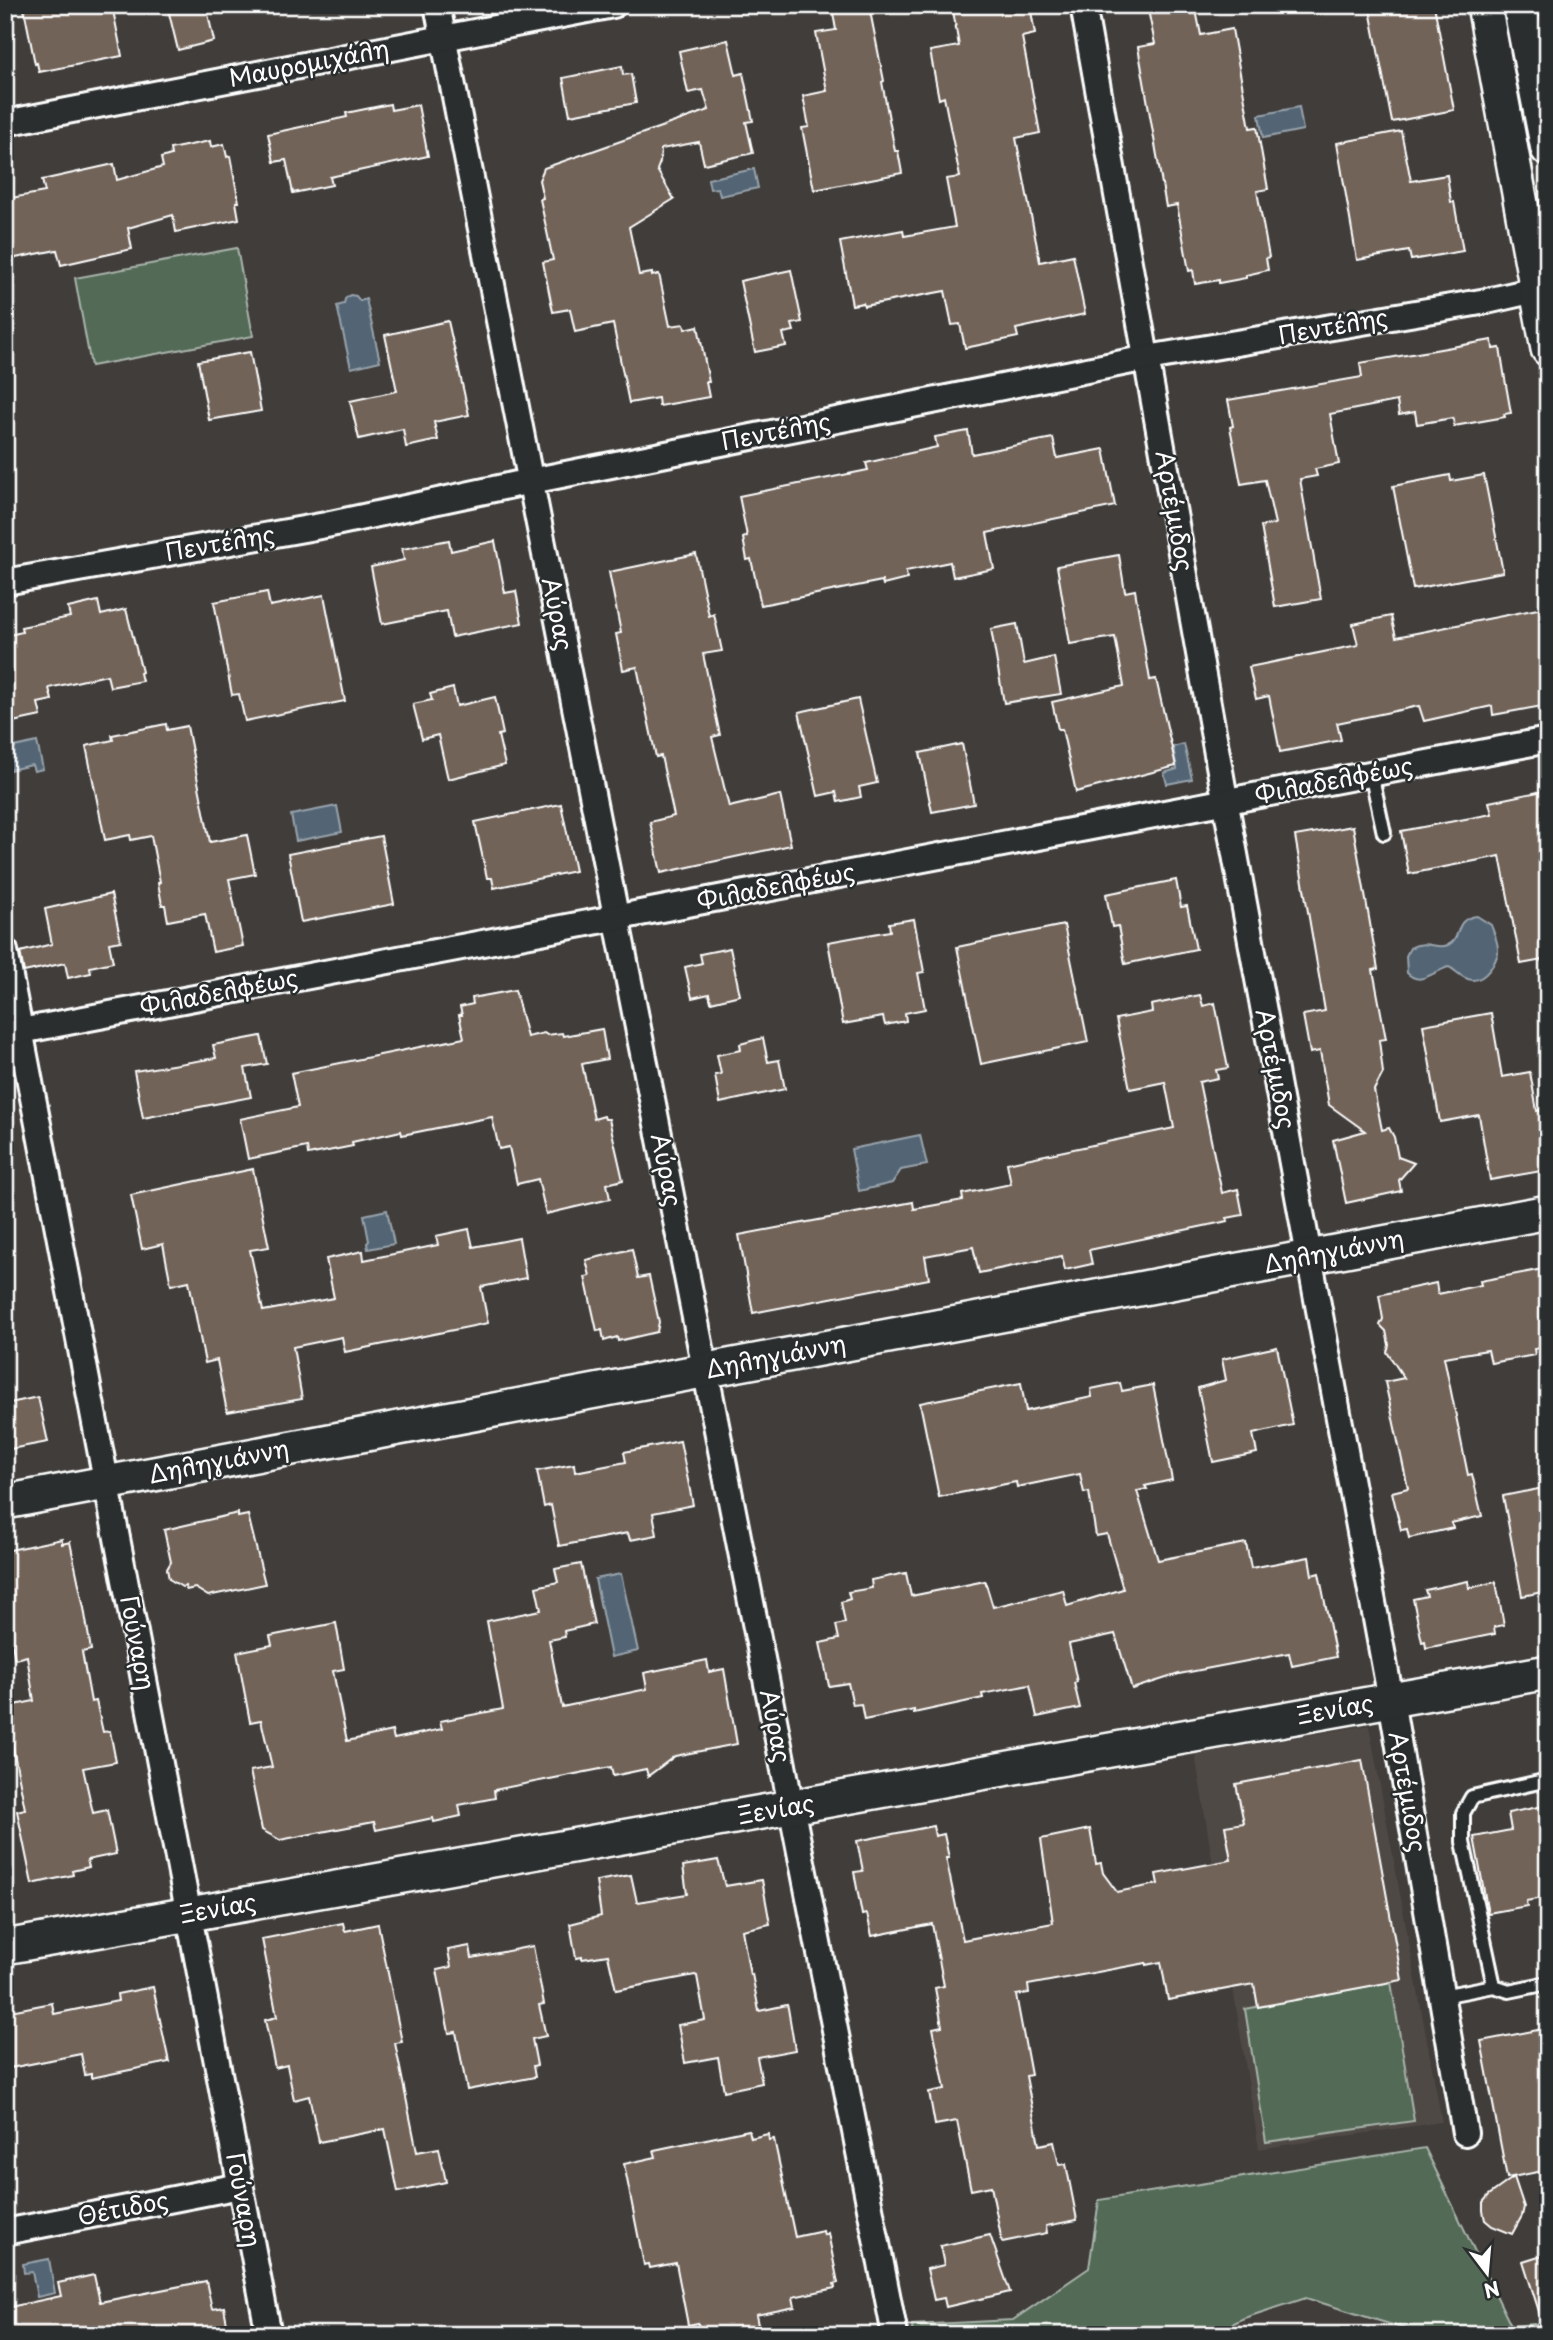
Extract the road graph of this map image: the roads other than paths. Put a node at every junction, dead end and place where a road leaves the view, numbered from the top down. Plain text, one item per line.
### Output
1 (437, 5) edge
2 (613, 5) edge
3 (1083, 5) edge
4 (1484, 5) edge
5 (1520, 5) edge
6 (443, 38) junction
7 (5, 123) edge
8 (1548, 149) edge
9 (1542, 288) edge
10 (1548, 349) edge
11 (1147, 358) junction
12 (531, 481) junction
13 (5, 582) edge
14 (1548, 740) edge
15 (1371, 774) junction
16 (1227, 801) junction
17 (1384, 833) dead end
18 (616, 917) junction
19 (5, 951) edge
20 (13, 1032) edge
21 (1548, 1212) edge
22 (1310, 1257) junction
23 (705, 1370) junction
24 (107, 1483) junction
25 (5, 1502) edge
26 (1548, 1672) edge
27 (1391, 1700) junction
28 (1548, 1780) edge
29 (791, 1807) junction
30 (189, 1914) junction
31 (5, 1947) edge
32 (1548, 1983) edge
33 (1494, 1986) junction
34 (1442, 1996) junction
35 (1465, 2133) dead end
36 (240, 2186) junction
37 (5, 2232) edge
38 (269, 2335) edge
39 (895, 2335) edge

1 - 6 street, Αύρας
2 - 6 street, Μαυρομιχάλη
3 - 11 street, Αρτέμιδος
4 - 9 street
5 - 8 street
6 - 7 street, Μαυρομιχάλη
6 - 12 street, Αύρας
9 - 10 street
9 - 11 street, Πεντέλης
11 - 12 street, Πεντέλης
11 - 16 street, Αρτέμιδος
12 - 13 street, Πεντέλης
12 - 18 street, Αύρας
14 - 15 street, Φιλαδελφέως
15 - 16 street, Φιλαδελφέως
15 - 17 lane
16 - 18 street, Φιλαδελφέως
16 - 22 street, Αρτέμιδος
18 - 20 street, Φιλαδελφέως
18 - 23 street, Αύρας
19 - 20 street, Γούναρη
20 - 24 street, Γούναρη
21 - 22 street, Δηληγιάννη
22 - 23 street, Δηληγιάννη
22 - 27 street, Αρτέμιδος
23 - 24 street, Δηληγιάννη
23 - 29 street, Αύρας
24 - 25 street, Δηληγιάννη
24 - 30 street, Γούναρη
26 - 27 street, Ξενίας
27 - 29 street, Ξενίας
27 - 34 street, Αρτέμιδος
28 - 33 lane
29 - 30 street, Ξενίας
29 - 39 street, Αύρας
30 - 31 street, Ξενίας
30 - 36 street, Γούναρη
32 - 33 lane
33 - 34 lane
34 - 35 street, Αρτέμιδος
36 - 37 street, Θέτιδος
36 - 38 street, Γούναρη

